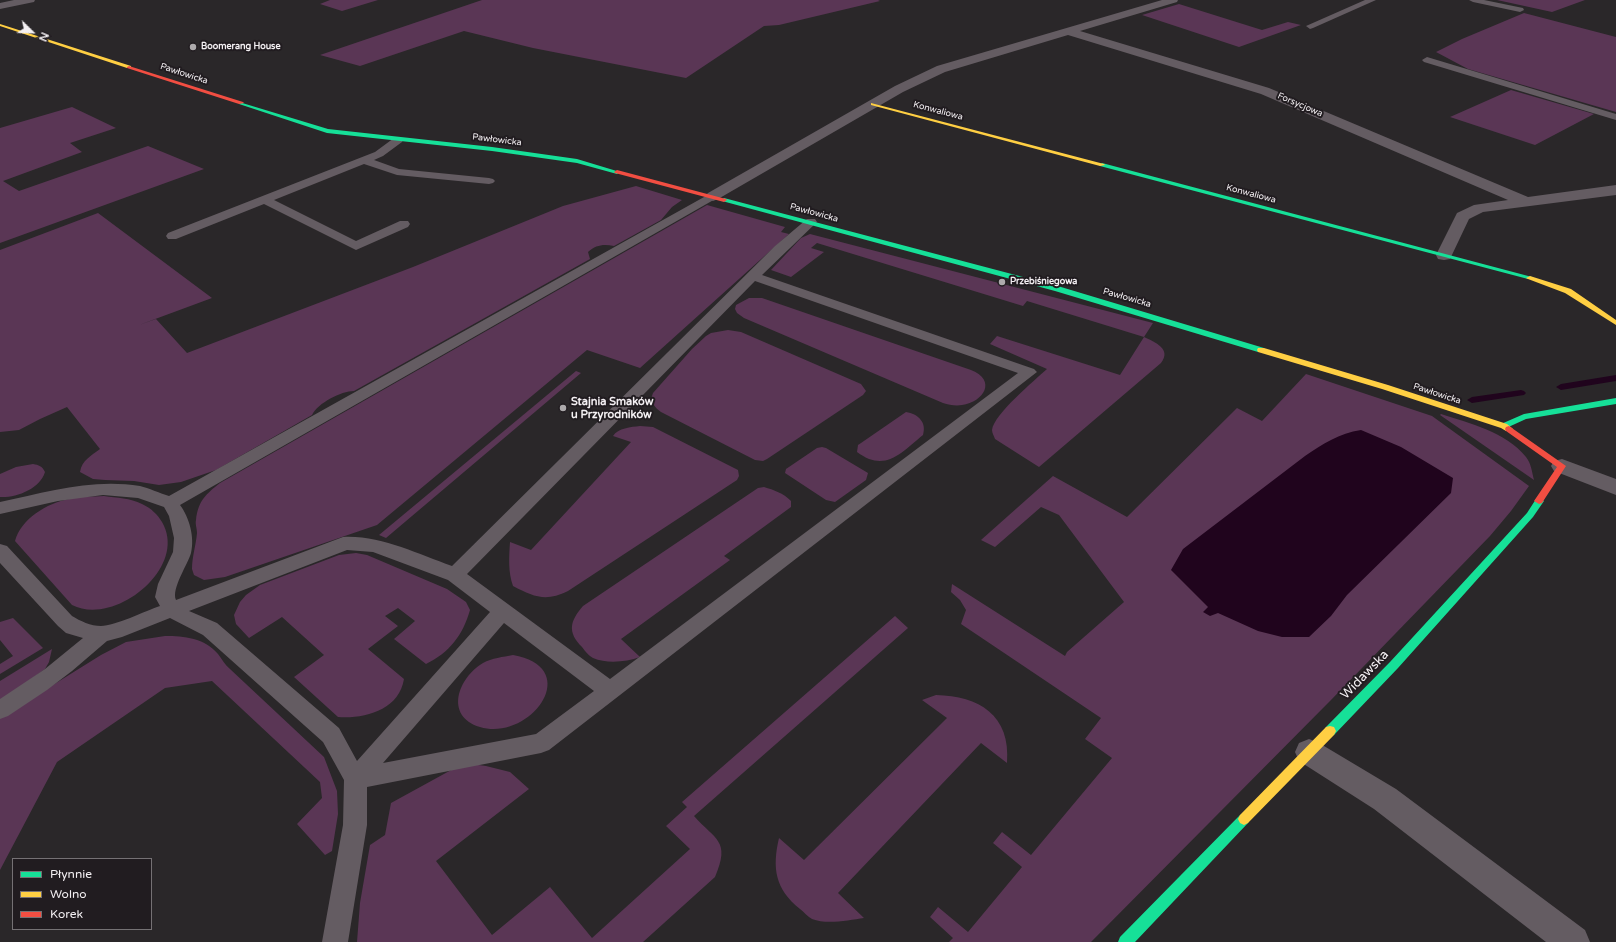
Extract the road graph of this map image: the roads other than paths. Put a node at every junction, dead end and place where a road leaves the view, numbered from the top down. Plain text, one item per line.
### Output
1 (30, 0) edge
2 (1170, 0) edge
3 (1372, 0) edge
4 (1473, 0) edge
5 (0, 6) edge
6 (1520, 10) dead end
7 (0, 25) edge
8 (1310, 26) dead end
9 (1068, 31) junction
10 (1426, 60) dead end
11 (873, 104) junction
12 (1616, 117) edge
13 (398, 140) junction
14 (364, 160) junction
15 (489, 181) dead end
16 (1616, 190) edge
17 (713, 196) junction
18 (264, 199) junction
19 (1526, 201) junction
20 (811, 222) junction
21 (404, 224) dead end
22 (172, 236) dead end
23 (1444, 255) junction
24 (753, 276) junction
25 (1616, 323) edge
26 (1616, 401) edge
27 (1504, 426) junction
28 (1562, 466) junction
29 (1616, 487) edge
30 (170, 503) junction
31 (1, 510) edge
32 (0, 551) edge
33 (455, 575) junction
34 (171, 609) junction
35 (503, 611) junction
36 (101, 634) junction
37 (610, 691) junction
38 (0, 710) edge
39 (1309, 752) junction
40 (355, 779) junction
41 (335, 942) edge
42 (1125, 942) edge
43 (1573, 942) edge

1 - 5 street
2 - 9 street
3 - 8 lane
4 - 6 lane
7 - 13 street, Pawłowicka
9 - 11 street
9 - 19 street, Forsycjowa
10 - 12 lane
11 - 17 street
11 - 23 street, Konwaliowa
13 - 14 lane
13 - 17 street, Pawłowicka
14 - 15 lane
14 - 18 lane
16 - 19 street, Forsycjowa
17 - 20 street, Pawłowicka
17 - 30 lane
18 - 21 lane
18 - 22 lane
19 - 23 street, Forsycjowa
20 - 24 lane
20 - 27 street, Pawłowicka
23 - 25 street, Konwaliowa
24 - 33 lane
24 - 37 lane
26 - 27 street
27 - 28 street
28 - 29 street
28 - 39 street, Widawska
30 - 31 lane
30 - 34 lane
32 - 36 lane
33 - 34 lane
33 - 35 lane
34 - 36 lane
34 - 40 lane
35 - 37 lane
35 - 40 lane
36 - 38 lane
37 - 40 lane
39 - 42 street, Widawska
39 - 43 street
40 - 41 lane

